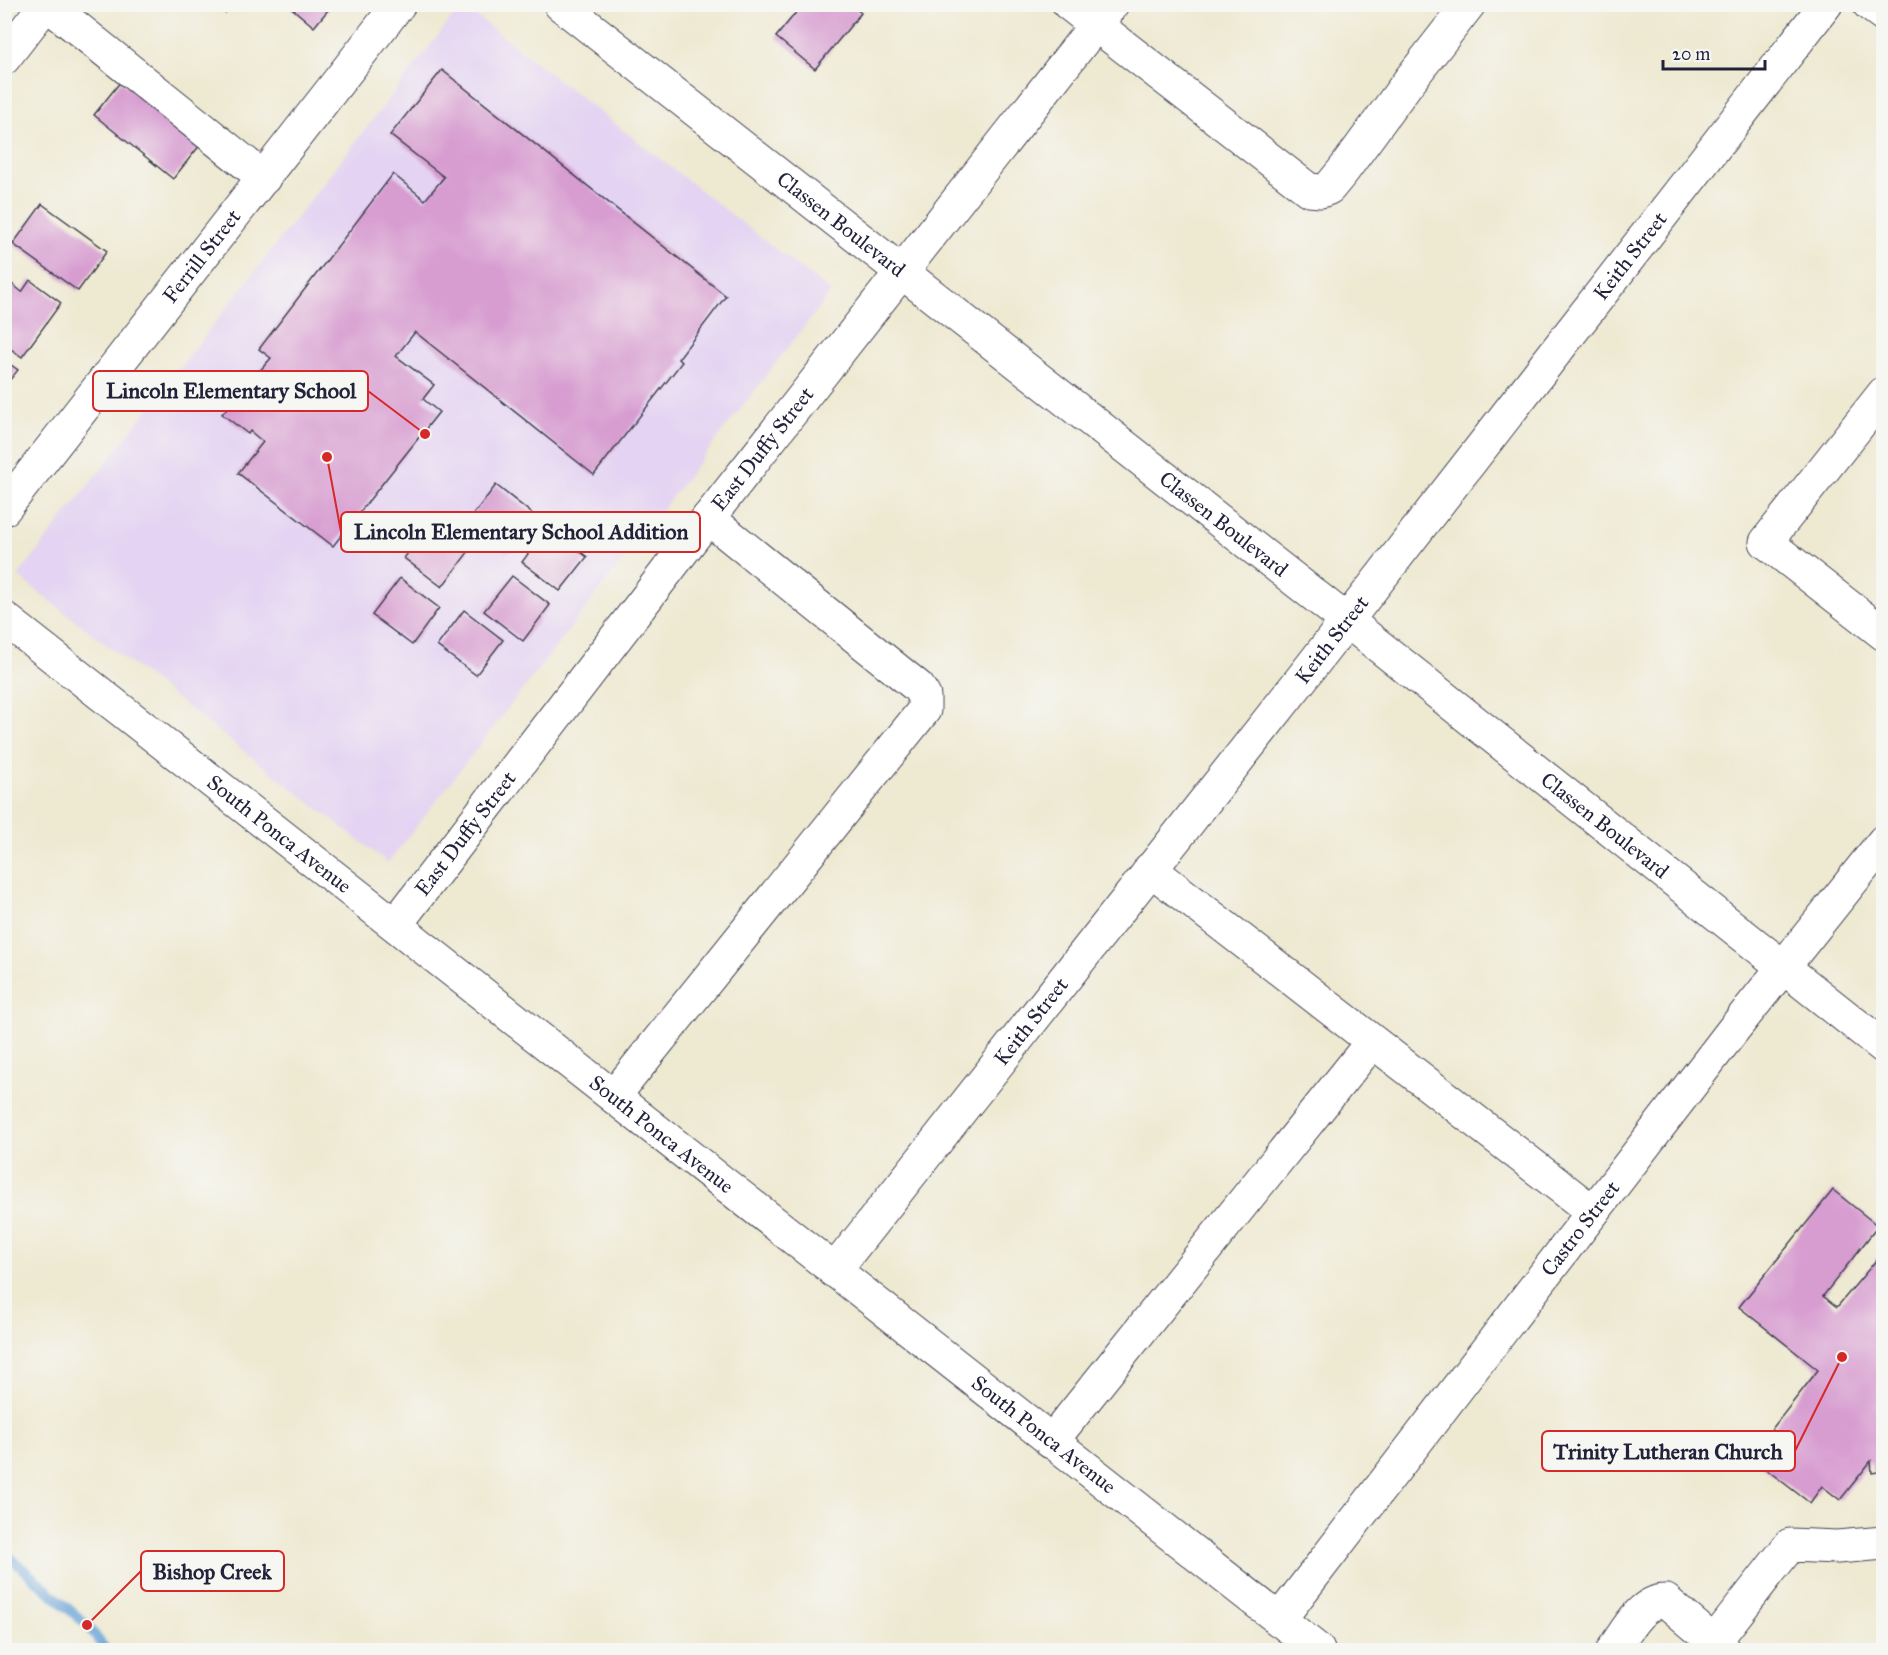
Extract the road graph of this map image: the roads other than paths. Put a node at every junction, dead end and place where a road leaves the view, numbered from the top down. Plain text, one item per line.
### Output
1 (46, 4) edge
2 (399, 4) edge
3 (560, 4) edge
4 (1069, 4) edge
5 (1469, 4) edge
6 (1826, 4) edge
7 (1869, 4) edge
8 (1104, 15) edge
9 (1884, 15) edge
10 (4, 58) edge
11 (264, 178) junction
12 (902, 273) junction
13 (1884, 393) edge
14 (4, 509) edge
15 (708, 518) junction
16 (4, 618) edge
17 (1346, 620) junction
18 (1884, 634) edge
19 (1884, 842) edge
20 (1150, 869) junction
21 (396, 924) junction
22 (1784, 968) junction
23 (1372, 1042) junction
24 (1884, 1047) edge
25 (614, 1095) junction
26 (1593, 1212) junction
27 (834, 1271) junction
28 (1051, 1442) junction
29 (1884, 1543) edge
30 (1279, 1620) junction
31 (1719, 1646) edge
32 (1318, 1650) edge
33 (1613, 1650) edge

1 - 10 street
1 - 11 street
2 - 11 street, Ferrill Street
3 - 12 street, Classen Boulevard
4 - 8 street
5 - 8 street
6 - 17 street, Keith Street
7 - 9 street
8 - 12 street, East Duffy Street
11 - 14 street, Ferrill Street
12 - 15 street, East Duffy Street
12 - 17 street, Classen Boulevard
13 - 18 street
15 - 21 street, East Duffy Street
15 - 25 street
16 - 21 street, South Ponca Avenue
17 - 20 street, Keith Street
17 - 22 street, Classen Boulevard
19 - 22 street, Castro Street
20 - 23 street
20 - 27 street, Keith Street
21 - 25 street, South Ponca Avenue
22 - 24 street, Classen Boulevard
22 - 26 street, Castro Street
23 - 26 street
23 - 28 street
25 - 27 street, South Ponca Avenue
26 - 30 street, Castro Street
27 - 28 street, South Ponca Avenue
28 - 30 street, South Ponca Avenue
29 - 31 street
30 - 32 street, South Ponca Avenue
31 - 33 street

